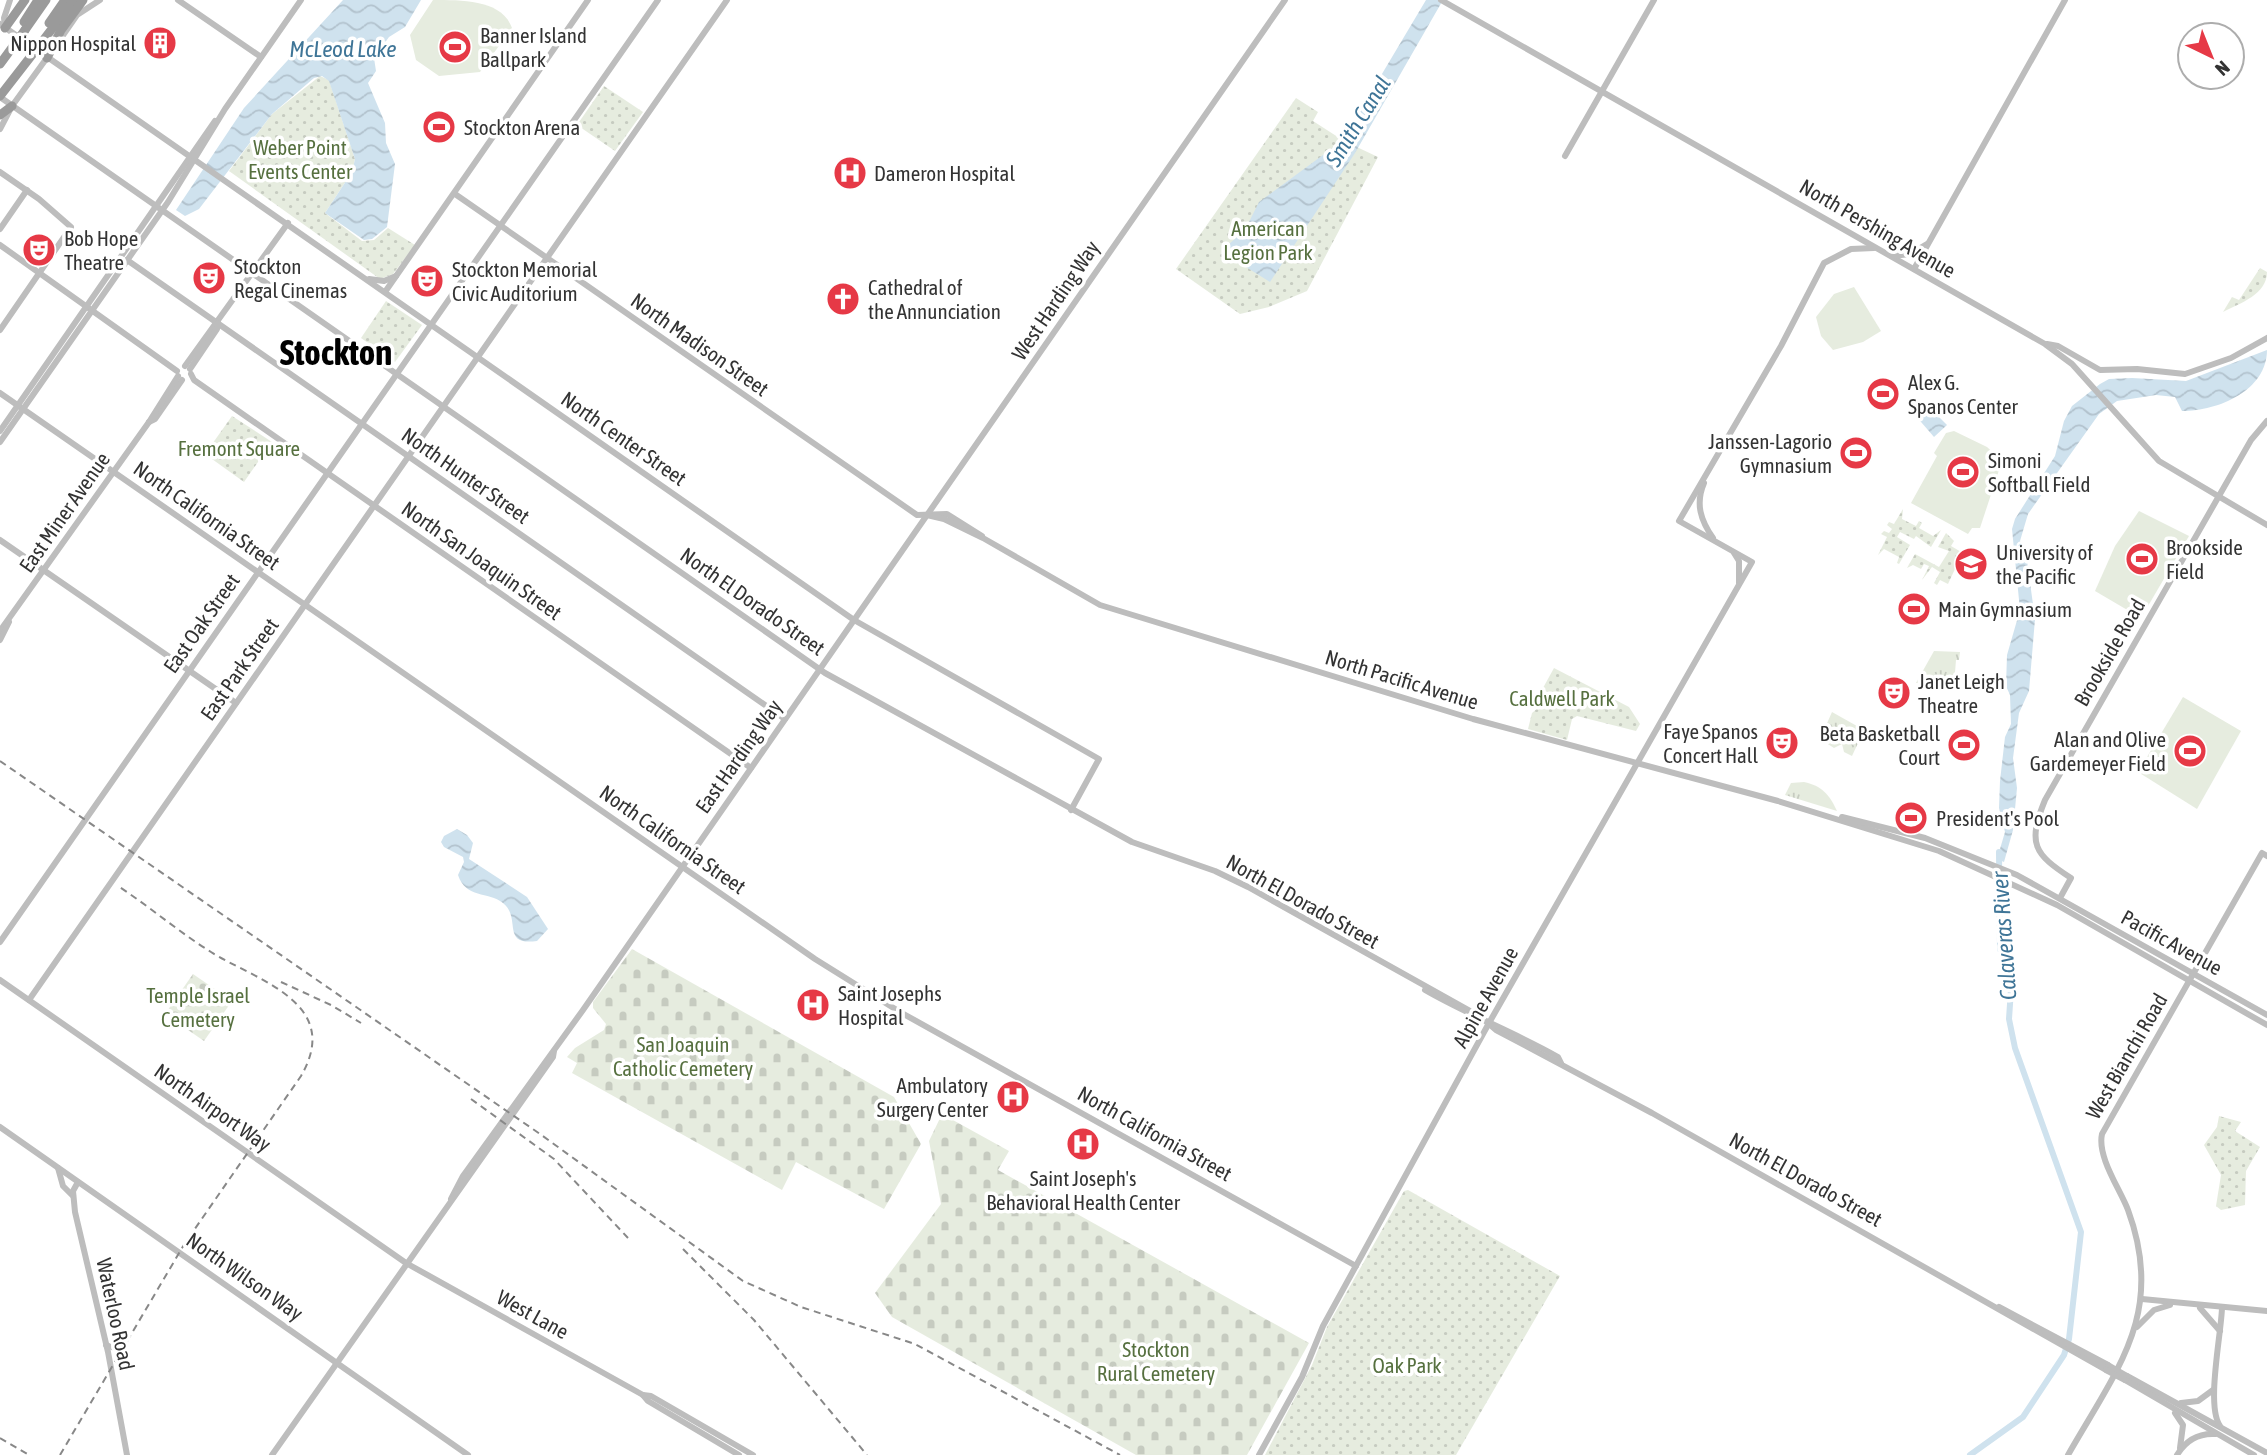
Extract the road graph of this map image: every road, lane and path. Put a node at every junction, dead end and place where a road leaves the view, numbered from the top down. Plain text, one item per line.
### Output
1 (10, 0) edge
2 (25, 0) edge
3 (38, 0) edge
4 (46, 0) edge
5 (65, 0) edge
6 (74, 0) edge
7 (83, 0) edge
8 (100, 0) edge
9 (178, 0) edge
10 (301, 0) edge
11 (588, 0) edge
12 (657, 0) edge
13 (727, 0) edge
14 (1284, 0) edge
15 (1654, 0) edge
16 (2065, 0) edge
17 (1442, 1) edge
18 (2, 29) edge
19 (23, 29) junction
20 (40, 41) junction
21 (261, 57) junction
22 (47, 58) junction
23 (0, 63) edge
24 (1602, 91) junction
25 (0, 95) edge
26 (12, 106) junction
27 (0, 115) edge
28 (0, 129) edge
29 (1565, 156) dead end
30 (192, 158) junction
31 (0, 172) edge
32 (27, 190) junction
33 (455, 194) junction
34 (159, 209) junction
35 (288, 223) junction
36 (501, 225) junction
37 (0, 229) edge
38 (1929, 243) junction
39 (0, 245) edge
40 (1874, 247) junction
41 (1890, 256) junction
42 (546, 258) junction
43 (127, 260) junction
44 (1914, 269) junction
45 (39, 272) junction
46 (252, 274) junction
47 (397, 275) junction
48 (365, 278) junction
49 (385, 292) junction
50 (90, 308) junction
51 (218, 323) junction
52 (431, 325) junction
53 (0, 330) edge
54 (2267, 338) edge
55 (2045, 344) junction
56 (478, 357) junction
57 (184, 373) junction
58 (397, 373) junction
59 (171, 386) junction
60 (0, 393) edge
61 (168, 398) junction
62 (20, 407) junction
63 (443, 407) junction
64 (2267, 421) edge
65 (149, 422) junction
66 (362, 424) junction
67 (0, 431) edge
68 (0, 442) edge
69 (408, 456) junction
70 (1710, 470) junction
71 (114, 472) junction
72 (327, 473) junction
73 (2217, 497) junction
74 (938, 500) junction
75 (374, 506) junction
76 (944, 514) junction
77 (927, 515) junction
78 (2267, 525) edge
79 (984, 538) junction
80 (0, 540) edge
81 (1714, 540) junction
82 (1730, 549) junction
83 (45, 571) junction
84 (258, 572) junction
85 (1738, 586) junction
86 (305, 605) junction
87 (855, 620) junction
88 (9, 622) junction
89 (0, 631) edge
90 (0, 640) edge
91 (820, 669) junction
92 (190, 671) junction
93 (236, 703) junction
94 (785, 719) junction
95 (1636, 764) junction
96 (751, 768) junction
97 (1072, 810) junction
98 (1826, 814) junction
99 (2264, 855) edge
100 (682, 867) junction
101 (2035, 894) junction
102 (2060, 898) junction
103 (0, 942) edge
104 (2127, 945) junction
105 (2148, 948) junction
106 (2191, 977) junction
107 (0, 980) edge
108 (29, 1000) junction
109 (2228, 1002) junction
110 (2247, 1004) junction
111 (2267, 1015) edge
112 (1489, 1023) junction
113 (2267, 1025) edge
114 (0, 1128) edge
115 (58, 1168) junction
116 (78, 1182) junction
117 (72, 1196) junction
118 (406, 1263) junction
119 (1356, 1266) junction
120 (2142, 1299) junction
121 (2174, 1304) junction
122 (2199, 1307) junction
123 (2222, 1308) junction
124 (2267, 1311) edge
125 (2135, 1328) junction
126 (2221, 1333) junction
127 (106, 1345) junction
128 (120, 1350) dead end
129 (337, 1362) junction
130 (2213, 1390) junction
131 (643, 1395) junction
132 (2174, 1406) junction
133 (671, 1415) junction
134 (703, 1426) junction
135 (695, 1430) junction
136 (711, 1431) junction
137 (2219, 1431) junction
138 (2178, 1452) edge
139 (2267, 1453) edge
140 (127, 1455) edge
141 (272, 1455) edge
142 (468, 1455) edge
143 (739, 1455) edge
144 (753, 1455) edge
145 (1259, 1455) edge
146 (2068, 1455) edge
147 (2254, 1455) edge

1 - 18 street
2 - 18 highway
3 - 19 highway
4 - 19 highway
5 - 20 highway
6 - 20 highway
7 - 22 highway
8 - 22 street
9 - 21 street
10 - 21 street
11 - 33 street
12 - 36 street, East Oak Street
13 - 42 street, East Park Street
14 - 74 street, West Harding Way
15 - 24 street
16 - 38 street
17 - 24 street, North Pershing Avenue
18 - 22 street, North Center Street
19 - 23 highway, bridge
20 - 25 highway, bridge
21 - 30 street
22 - 26 street
22 - 30 street, North Center Street
24 - 29 street
24 - 40 street, North Pershing Avenue
25 - 26 street, North El Dorado Street
26 - 27 highway
26 - 28 street
26 - 34 street, North El Dorado Street
30 - 34 street
30 - 35 street, North Center Street
31 - 32 street
32 - 37 street
32 - 45 street
33 - 36 street, North Madison Street
33 - 47 street
34 - 43 street
34 - 46 street, North El Dorado Street
34 - 50 street
35 - 46 street, East Miner Avenue
35 - 48 street, North Center Street
36 - 42 street, North Madison Street
36 - 52 street, East Oak Street
38 - 41 street
38 - 44 street
39 - 45 street, North San Joaquin Street
40 - 41 street, North Pershing Avenue
40 - 70 street
41 - 44 street, North Pershing Avenue
42 - 56 street, East Park Street
42 - 77 street, North Madison Street
43 - 50 street
43 - 51 street, North Hunter Street
44 - 55 street, North Pershing Avenue
45 - 50 street, North San Joaquin Street
45 - 53 street
46 - 51 street, East Miner Avenue
46 - 58 street, North El Dorado Street
47 - 48 street
47 - 49 street
48 - 49 street, North Center Street
49 - 52 street, North Center Street
50 - 57 street, North San Joaquin Street
50 - 62 street
51 - 57 street, East Miner Avenue
51 - 66 street, North Hunter Street
52 - 56 street, North Center Street
52 - 58 street, East Oak Street
54 - 55 street
55 - 73 street, North Pershing Avenue
56 - 63 street, East Park Street
56 - 87 street, North Center Street
57 - 59 street, East Miner Avenue
57 - 61 street, East Miner Avenue
57 - 72 street, North San Joaquin Street
58 - 63 street, North El Dorado Street
58 - 66 street, East Oak Street
59 - 61 street
59 - 65 street, East Miner Avenue
60 - 62 street, North California Street
61 - 65 street, East Miner Avenue
62 - 67 street
62 - 68 street
62 - 71 street, North California Street
63 - 69 street, East Park Street
63 - 91 street, North El Dorado Street
64 - 73 street, Brookside Road
65 - 71 street, East Miner Avenue
66 - 69 street, North Hunter Street
66 - 72 street, East Oak Street
69 - 75 street, East Park Street
69 - 94 street, North Hunter Street
70 - 81 street
70 - 81 street
71 - 83 street, East Miner Avenue
71 - 84 street, North California Street
72 - 75 street, North San Joaquin Street
72 - 84 street, East Oak Street
73 - 78 street, North Pershing Avenue
73 - 102 street, Brookside Road
74 - 76 street
74 - 77 street, West Harding Way
75 - 86 street, East Park Street
75 - 96 street, North San Joaquin Street
76 - 77 street
76 - 79 street, North Pacific Avenue
77 - 79 street, North Pacific Avenue
77 - 87 street, West Harding Way
79 - 95 street, North Pacific Avenue
80 - 83 street
81 - 82 street
82 - 85 street
82 - 85 street, Alpine Avenue
83 - 88 street, East Miner Avenue
83 - 92 street
84 - 86 street, North California Street
84 - 92 street, East Oak Street
85 - 95 street, Alpine Avenue
86 - 93 street, East Park Street
86 - 100 street, North California Street
87 - 91 street, East Harding Way
87 - 97 street, North Center Street
88 - 89 street, East Miner Avenue
88 - 90 street, East Miner Avenue
91 - 94 street, East Harding Way
91 - 97 street, North El Dorado Street
92 - 93 street
92 - 103 street, East Oak Street
93 - 108 street, East Park Street
94 - 96 street, East Harding Way
95 - 98 street, North Pacific Avenue
95 - 112 street, Alpine Avenue
96 - 100 street, East Harding Way
97 - 112 street, North El Dorado Street
98 - 101 street, North Pacific Avenue
98 - 102 street, North Pacific Avenue
99 - 106 street, West Bianchi Road
100 - 118 street, East Harding Way
100 - 119 street, North California Street
101 - 102 street
101 - 104 street, North Pacific Avenue
102 - 105 street, Pacific Avenue
104 - 105 street
104 - 106 street, North Pacific Avenue
105 - 106 street, Pacific Avenue
106 - 109 street, North Pacific Avenue
106 - 110 street, Pacific Avenue
106 - 120 street, West Bianchi Road
107 - 108 street, North Airport Way
108 - 118 street, North Airport Way
109 - 110 street
109 - 113 street, North Pacific Avenue
110 - 111 street, Pacific Avenue
112 - 119 street, Alpine Avenue
112 - 132 street, North El Dorado Street, bridge
114 - 115 street, North Wilson Way
115 - 116 street, North Wilson Way
115 - 117 street, Waterloo Road
116 - 117 street
116 - 129 street, North Wilson Way
117 - 127 street, Waterloo Road
118 - 129 street, East Harding Way
118 - 131 street, West Lane
119 - 145 street, Alpine Avenue
120 - 121 street
120 - 125 street, West Bianchi Road
121 - 122 street
121 - 125 street
122 - 123 street
122 - 126 street
123 - 124 street
123 - 126 street
125 - 146 street, West Bianchi Road
126 - 130 street
127 - 128 street
127 - 140 street, Waterloo Road
129 - 141 street, East Harding Way
129 - 142 street, North Wilson Way
130 - 132 street
130 - 137 street
131 - 133 street, West Lane
131 - 134 street, West Lane
132 - 137 street, North El Dorado Street
132 - 138 street
133 - 134 street
133 - 135 street, West Lane
134 - 136 street, West Lane
135 - 136 street
135 - 143 street, West Lane
136 - 144 street, West Lane
137 - 138 street
137 - 139 street, North El Dorado Street
137 - 147 street, North El Dorado Street

